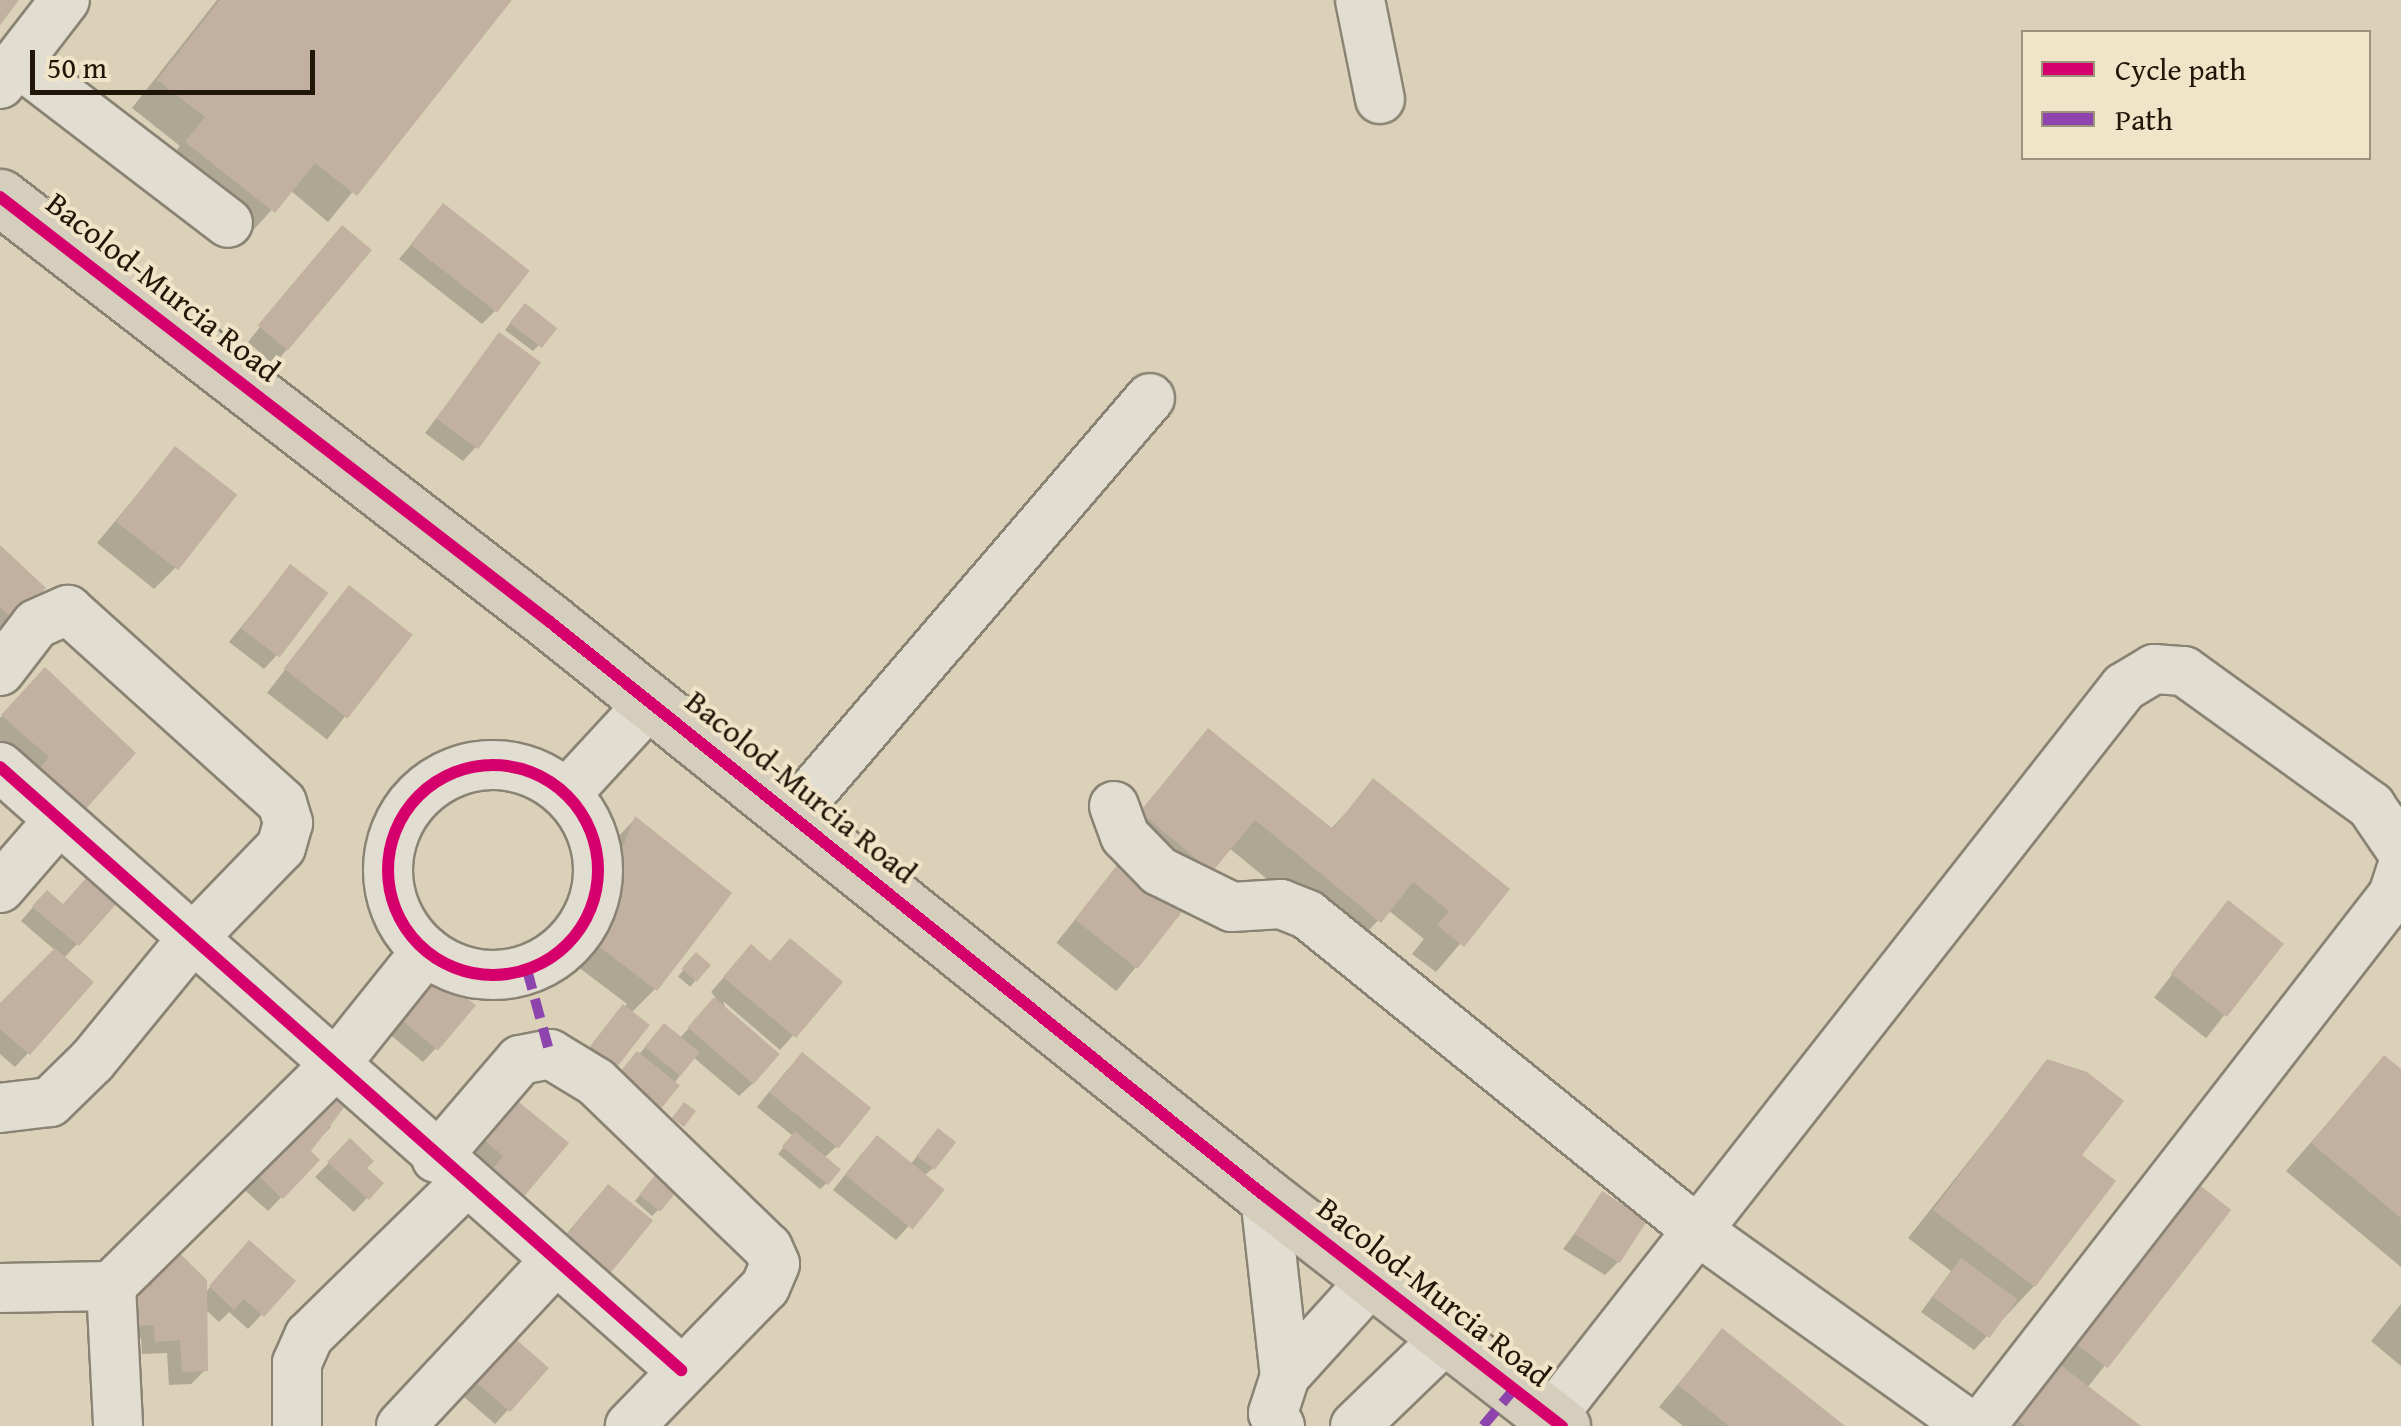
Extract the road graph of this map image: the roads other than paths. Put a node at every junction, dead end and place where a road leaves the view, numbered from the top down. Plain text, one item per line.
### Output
1 (66, 0) edge
2 (1360, 0) edge
3 (10, 74) edge
4 (1380, 98) dead end
5 (0, 197) edge
6 (228, 223) dead end
7 (1150, 398) dead end
8 (0, 671) edge
9 (651, 702) junction
10 (0, 767) edge
11 (567, 793) junction
12 (1114, 806) dead end
13 (793, 814) junction
14 (59, 820) junction
15 (2401, 850) edge
16 (2401, 871) edge
17 (0, 888) edge
18 (192, 940) junction
19 (426, 951) junction
20 (333, 1066) junction
21 (0, 1108) edge
22 (450, 1171) junction
23 (1265, 1196) junction
24 (1694, 1228) junction
25 (555, 1260) junction
26 (1372, 1280) junction
27 (112, 1286) junction
28 (0, 1288) edge
29 (1446, 1338) junction
30 (681, 1370) junction
31 (1284, 1376) junction
32 (1557, 1421) edge
33 (118, 1426) edge
34 (297, 1426) edge
35 (402, 1426) edge
36 (630, 1426) edge
37 (1280, 1426) edge
38 (1355, 1426) edge
39 (1971, 1426) edge
40 (1982, 1426) edge

1 - 3 street
2 - 4 street
3 - 6 street
5 - 9 main road, Bacolod-Murcia Road
7 - 13 street
8 - 18 street
9 - 11 street
9 - 13 main road, Bacolod-Murcia Road
10 - 14 street
11 - 19 street
11 - 19 street
12 - 24 street
13 - 23 main road, Bacolod-Murcia Road
14 - 17 street
14 - 18 street
15 - 24 street
16 - 40 street
18 - 20 street
18 - 21 street
19 - 20 street
20 - 22 street
20 - 27 street
22 - 25 street
22 - 30 street
22 - 34 street
23 - 26 main road, Bacolod-Murcia Road
23 - 31 street
24 - 32 street
24 - 39 street
25 - 30 street
25 - 35 street
26 - 29 main road, Bacolod-Murcia Road
26 - 31 street
27 - 28 street
27 - 33 street
29 - 32 main road, Bacolod-Murcia Road
29 - 38 street
30 - 36 street
31 - 37 street

